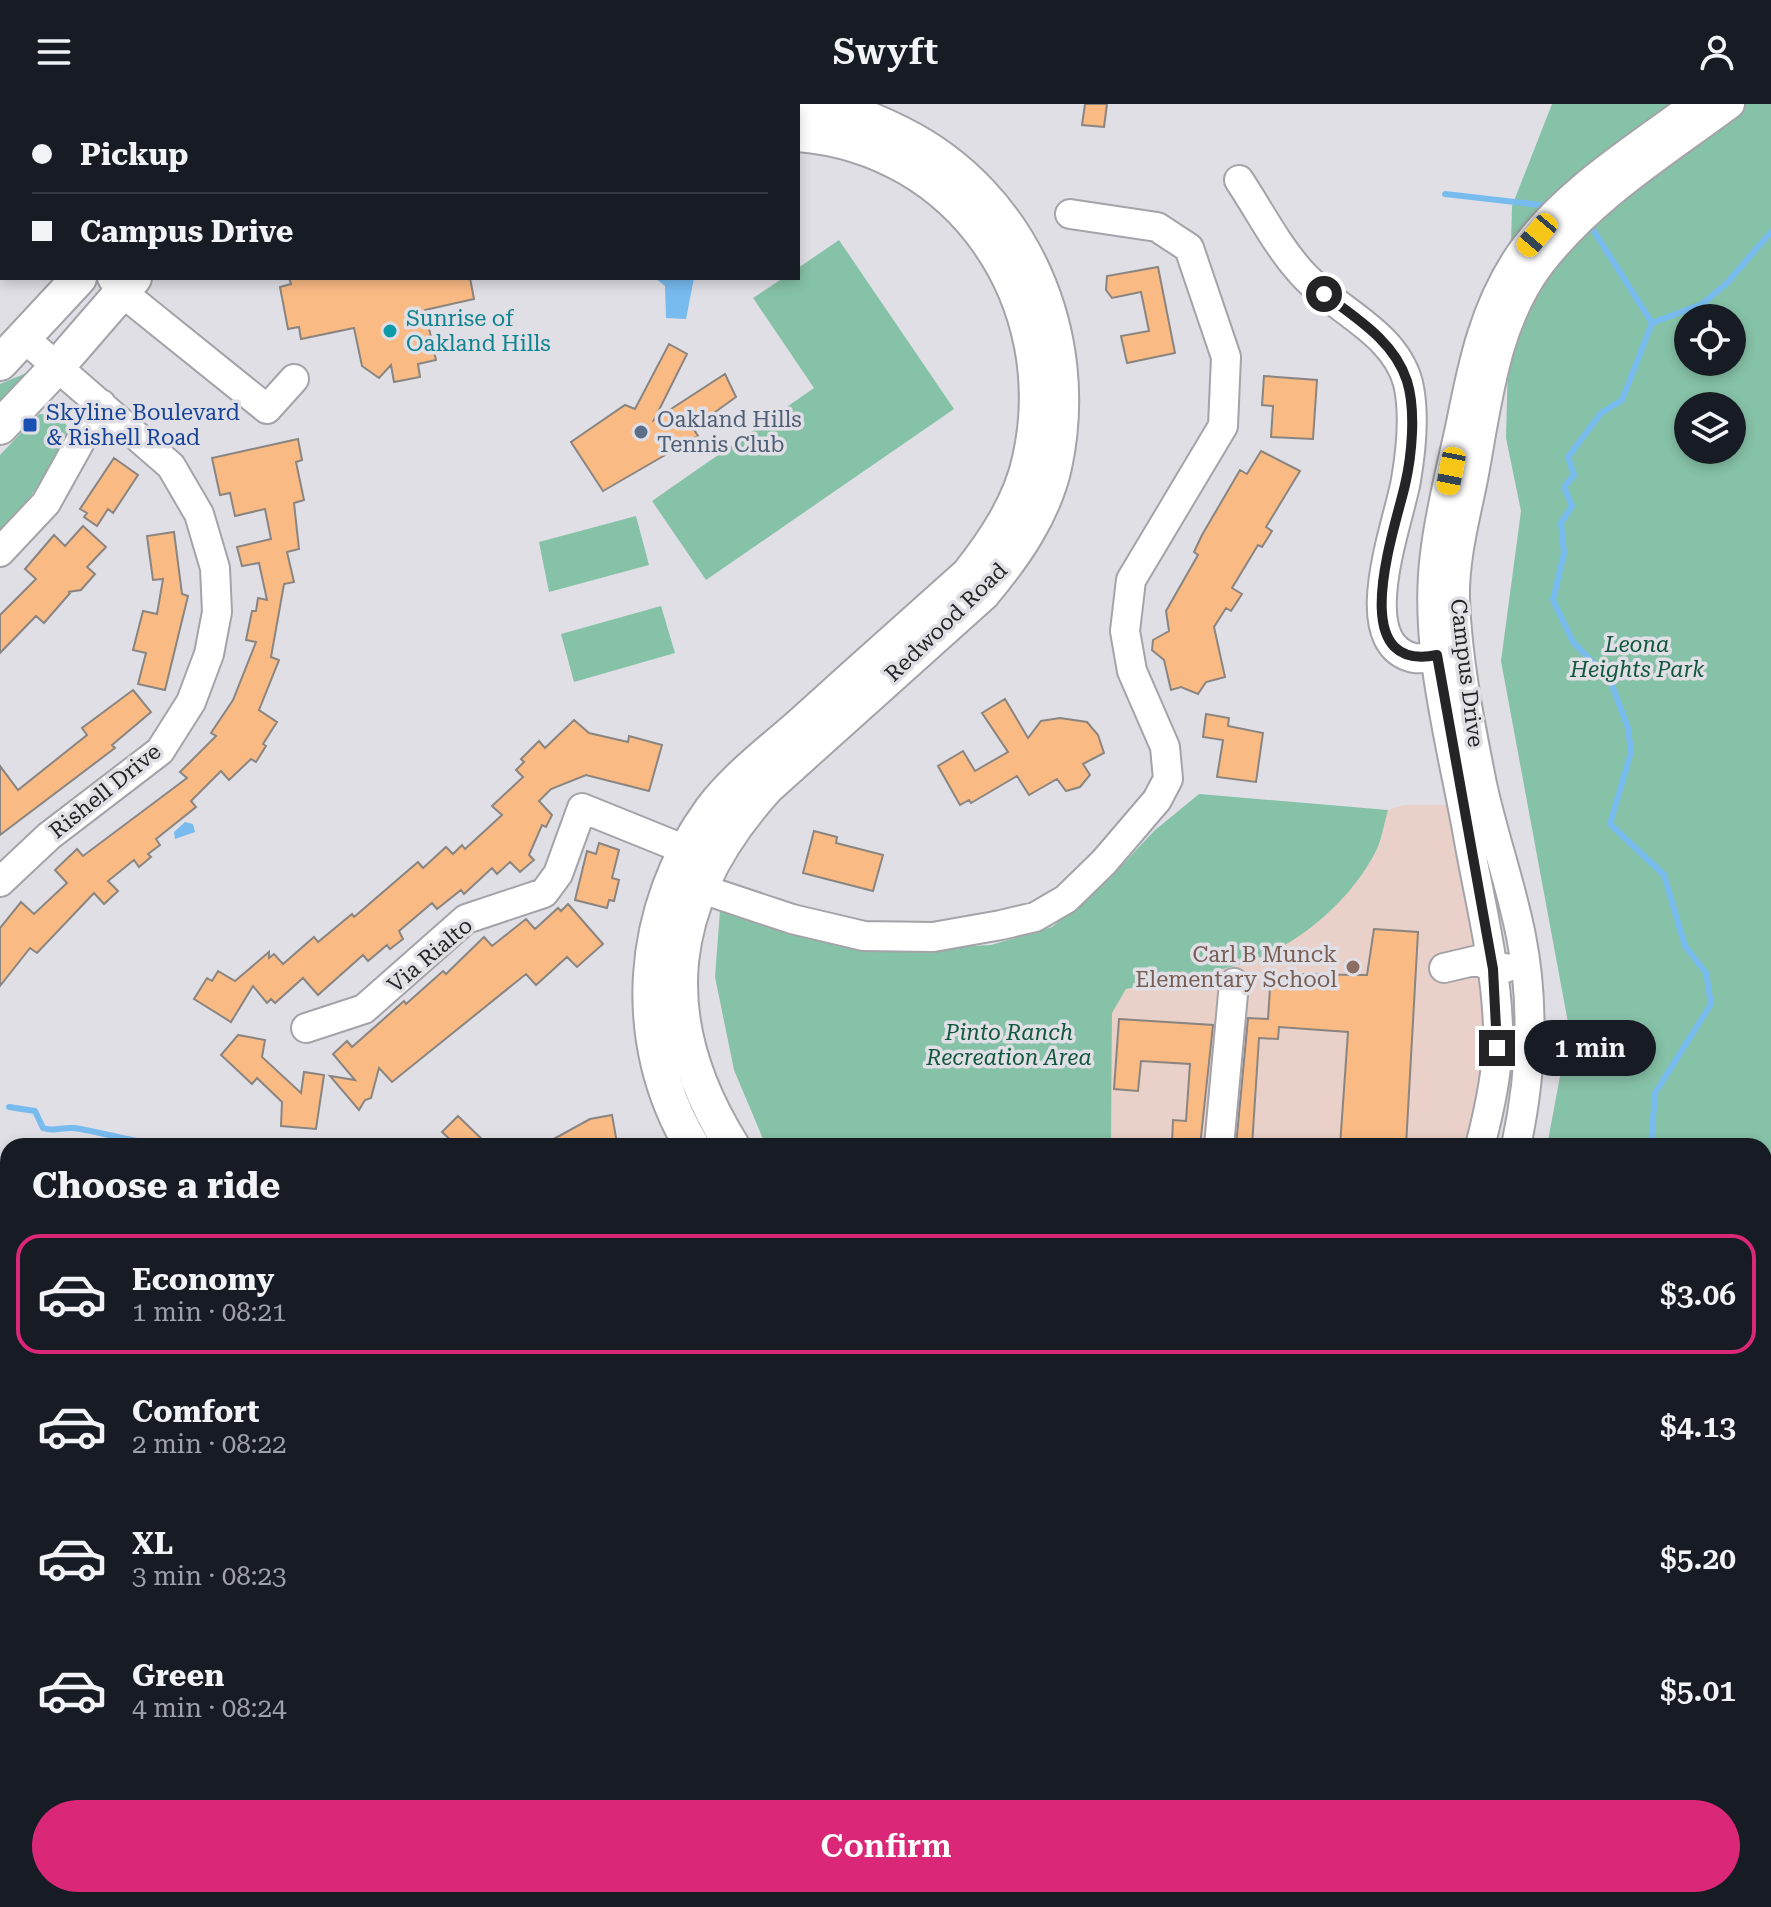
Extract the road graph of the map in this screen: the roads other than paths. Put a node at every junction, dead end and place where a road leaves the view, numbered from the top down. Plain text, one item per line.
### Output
1 (809, 104) edge
2 (1695, 104) edge
3 (1730, 104) edge
4 (800, 134) edge
5 (1659, 144) junction
6 (1239, 180) dead end
7 (1070, 214) dead end
8 (77, 280) edge
9 (123, 283) edge
10 (24, 338) junction
11 (0, 363) edge
12 (57, 367) junction
13 (294, 379) dead end
14 (101, 404) junction
15 (4, 419) edge
16 (0, 552) edge
17 (1449, 652) junction
18 (686, 850) junction
19 (0, 882) edge
20 (699, 888) junction
21 (1526, 966) junction
22 (1444, 968) dead end
23 (1493, 969) junction
24 (1234, 983) dead end
25 (306, 1028) dead end
26 (688, 1138) edge
27 (727, 1138) edge
28 (1220, 1138) edge
29 (1482, 1138) edge
30 (1517, 1138) edge

1 - 20 main road, Redwood Road
2 - 5 street, Campus Drive
3 - 5 street, Campus Drive
4 - 18 main road, Redwood Road
5 - 17 street, Campus Drive
6 - 17 street
7 - 20 street
8 - 10 main road
9 - 12 main road
9 - 13 street
10 - 11 main road
10 - 12 street, Rishell Drive
12 - 14 street, Rishell Drive
12 - 15 main road
14 - 16 street
14 - 19 street, Rishell Drive
17 - 21 street, Campus Drive
17 - 23 street, Campus Drive
18 - 25 street, Via Rialto
18 - 26 main road, Redwood Road
20 - 27 main road, Redwood Road
21 - 23 street
21 - 30 street, Campus Drive
22 - 23 street
23 - 29 street, Campus Drive
24 - 28 street

